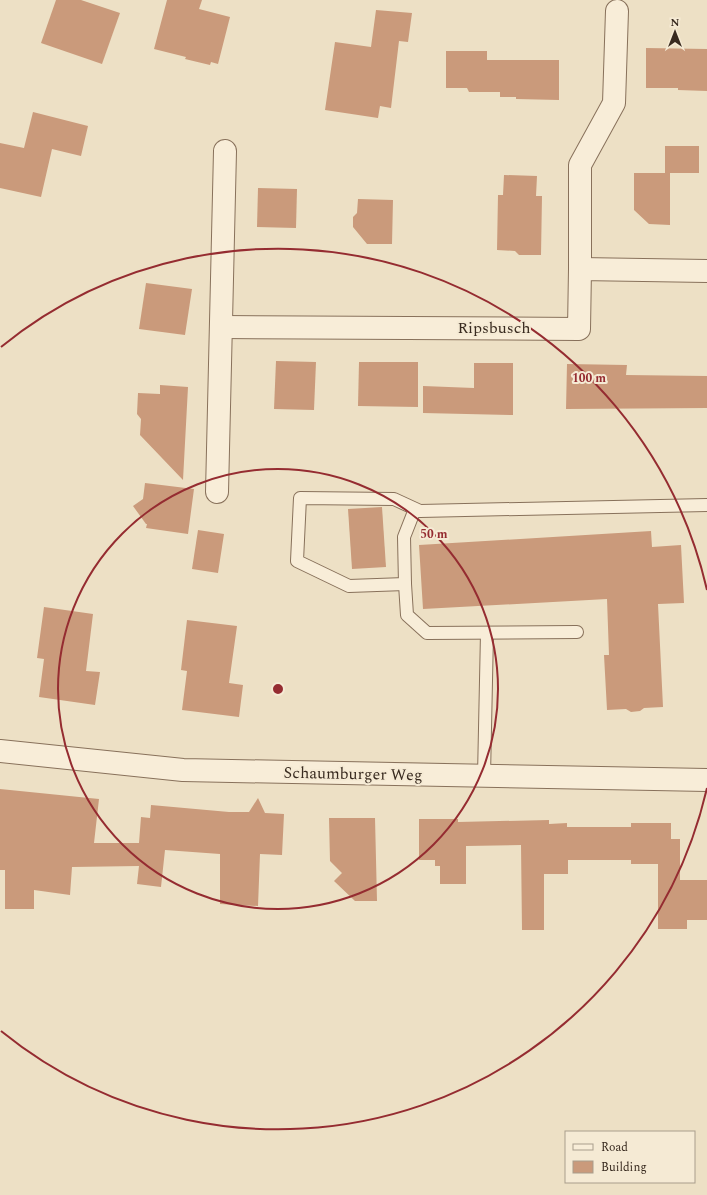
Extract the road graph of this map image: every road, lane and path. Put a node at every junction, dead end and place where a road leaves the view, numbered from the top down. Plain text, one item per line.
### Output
1 (617, 12) dead end
2 (225, 151) dead end
3 (580, 269) junction
4 (707, 271) edge
5 (222, 327) junction
6 (217, 492) dead end
7 (707, 505) edge
8 (415, 509) junction
9 (405, 584) junction
10 (577, 632) dead end
11 (487, 633) junction
12 (0, 750) edge
13 (484, 776) junction
14 (707, 780) edge

1 - 3 street
2 - 5 street
3 - 4 street
3 - 5 street, Ripsbusch
5 - 6 street
7 - 8 lane
8 - 9 lane
8 - 9 lane
9 - 11 lane
10 - 11 lane
11 - 13 lane
12 - 13 street, Schaumburger Weg
13 - 14 street, Schaumburger Weg

